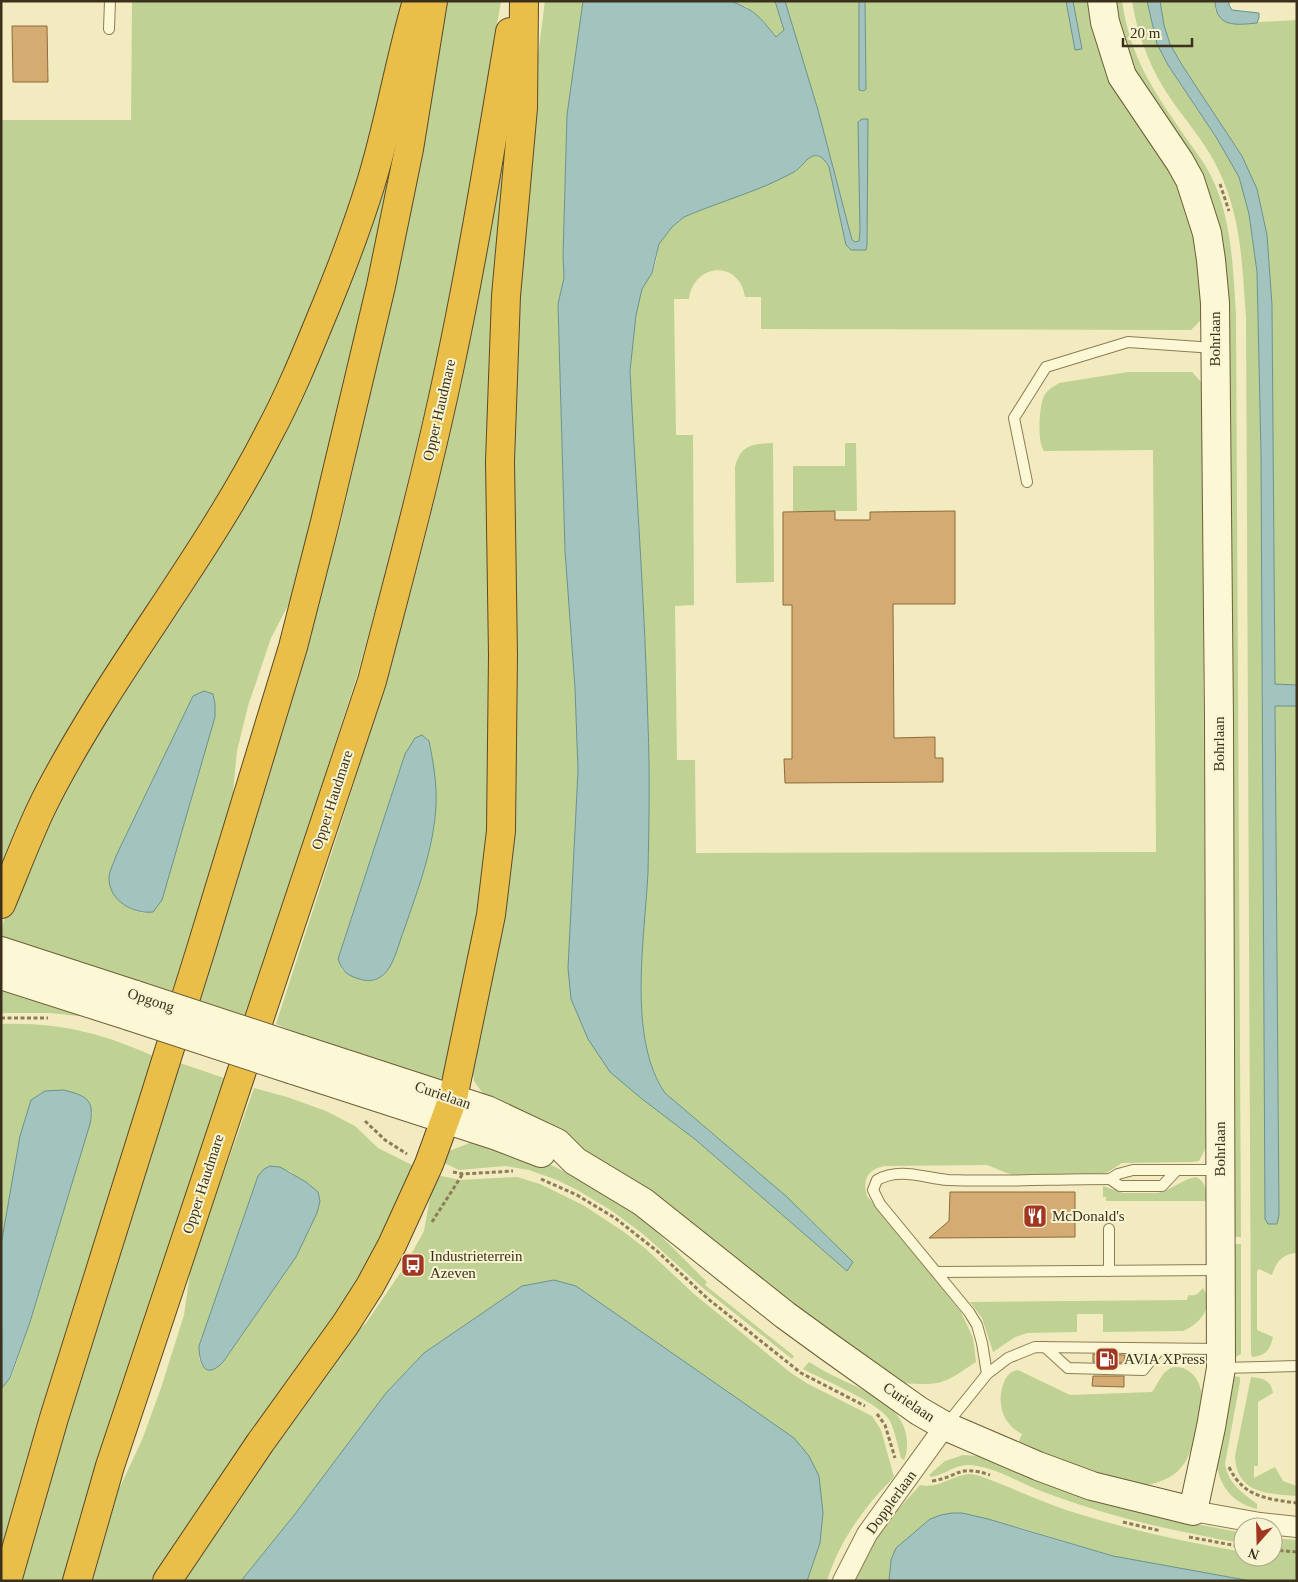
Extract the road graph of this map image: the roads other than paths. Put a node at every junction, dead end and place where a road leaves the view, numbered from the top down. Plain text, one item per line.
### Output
1 (110, 1) edge
2 (417, 1) edge
3 (433, 1) edge
4 (515, 1) edge
5 (524, 1) edge
6 (1102, 1) edge
7 (108, 29) dead end
8 (1215, 348) junction
9 (1027, 482) dead end
10 (1, 904) edge
11 (1, 951) edge
12 (1, 975) edge
13 (132, 1006) junction
14 (297, 1060) joint
15 (449, 1108) junction
16 (1177, 1170) junction
17 (1220, 1170) junction
18 (1110, 1179) junction
19 (1109, 1229) dead end
20 (1220, 1270) junction
21 (1109, 1271) junction
22 (937, 1272) junction
23 (1045, 1347) junction
24 (1160, 1349) junction
25 (1221, 1359) junction
26 (1297, 1366) edge
27 (988, 1374) junction
28 (944, 1426) junction
29 (1193, 1511) junction
30 (1297, 1527) edge
31 (7, 1581) edge
32 (77, 1581) edge
33 (167, 1581) edge
34 (843, 1581) edge

1 - 7 lane
2 - 10 highway
3 - 31 highway
4 - 32 highway, Opper Haudmare
5 - 15 highway
6 - 8 main road, Bohrlaan
8 - 9 lane
8 - 17 main road, Bohrlaan
11 - 13 main road, Opgong
12 - 13 main road, Opgong
13 - 14 main road, Opgong, bridge
14 - 15 main road, Curielaan
15 - 28 main road, Curielaan
15 - 33 highway
16 - 17 lane
16 - 18 lane
16 - 18 lane
17 - 20 main road, Bohrlaan
18 - 22 lane
19 - 21 lane
20 - 21 lane
20 - 25 main road, Bohrlaan
21 - 22 lane
22 - 27 lane
23 - 24 lane
23 - 24 lane
23 - 27 lane
24 - 25 lane
25 - 26 lane
25 - 29 main road, Bohrlaan
27 - 28 lane
28 - 29 main road, Curielaan
28 - 34 street, Dopplerlaan
29 - 30 street, Curielaan

